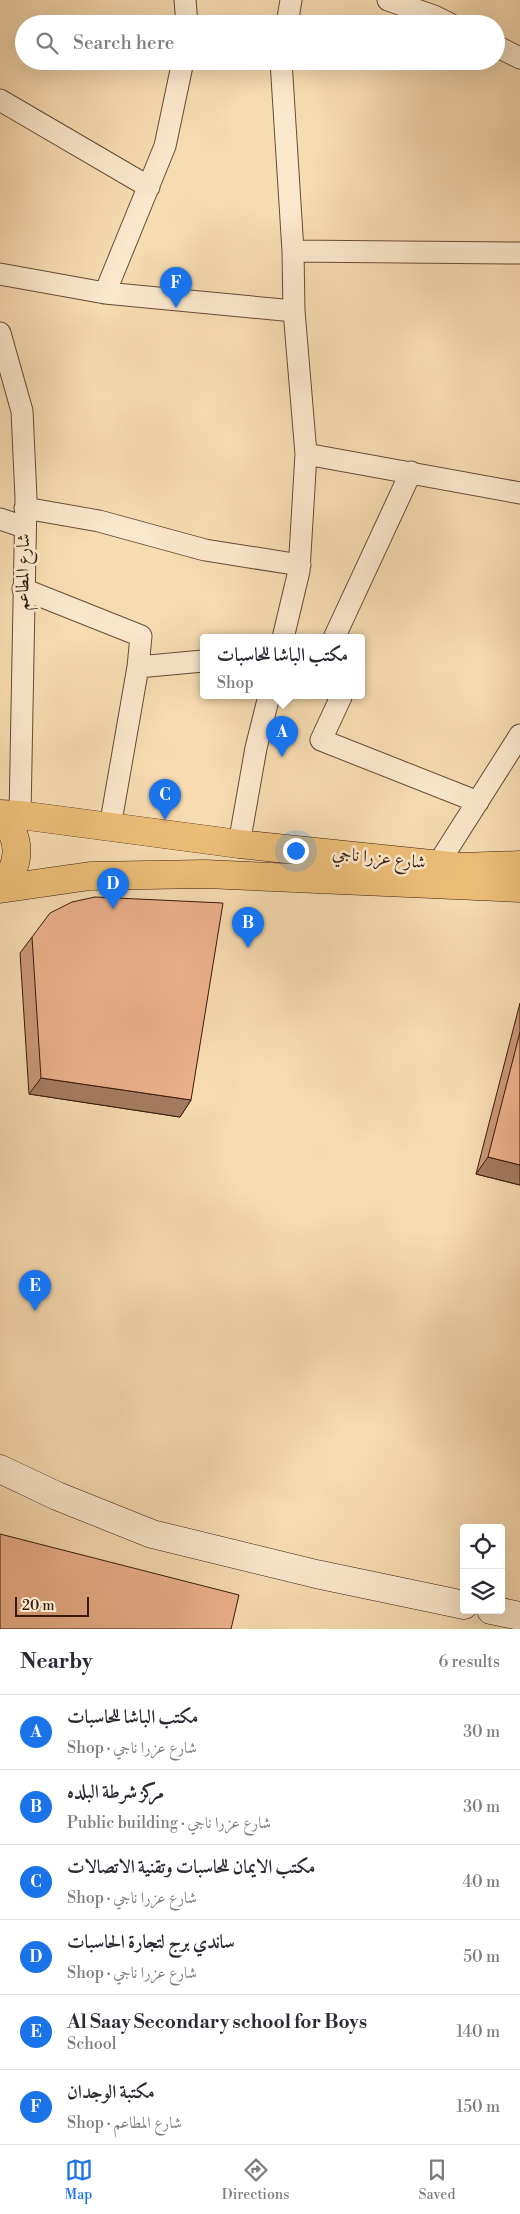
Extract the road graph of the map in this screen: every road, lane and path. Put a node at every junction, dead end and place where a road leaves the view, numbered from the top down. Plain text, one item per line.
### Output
1 (185, 0) edge
2 (291, 0) edge
3 (388, 0) edge
4 (186, 15) edge
5 (288, 15) edge
6 (428, 15) edge
7 (505, 50) edge
8 (520, 58) edge
9 (181, 70) edge
10 (282, 70) edge
11 (0, 100) edge
12 (149, 187) junction
13 (293, 251) junction
14 (520, 253) edge
15 (0, 274) edge
16 (105, 293) junction
17 (294, 311) junction
18 (0, 334) edge
19 (306, 454) junction
20 (411, 472) junction
21 (520, 493) edge
22 (25, 517) junction
23 (0, 519) edge
24 (300, 565) junction
25 (23, 589) junction
26 (284, 634) edge
27 (336, 634) edge
28 (200, 661) edge
29 (138, 667) junction
30 (268, 699) edge
31 (340, 699) edge
32 (520, 735) edge
33 (478, 802) junction
34 (7, 815) edge
35 (110, 827) junction
36 (239, 844) junction
37 (438, 864) junction
38 (520, 865) edge
39 (0, 888) edge
40 (520, 888) edge
41 (0, 1469) edge
42 (460, 1604) edge
43 (505, 1613) edge
44 (520, 1616) edge

1 - 4 street
2 - 5 street
3 - 6 street
7 - 8 street
9 - 12 street
10 - 13 street
11 - 12 street
12 - 16 street
13 - 14 street
13 - 17 street
15 - 16 street
16 - 17 street
17 - 19 street
18 - 22 street, شارع المطاعم
19 - 20 street
19 - 24 street
20 - 21 street
20 - 27 street
22 - 23 street
22 - 24 street
22 - 25 street, شارع المطاعم
24 - 26 street
25 - 29 street
25 - 34 street, شارع المطاعم
28 - 29 street
29 - 35 street
30 - 36 street
31 - 33 street
32 - 33 street
33 - 37 street
34 - 35 main road, شارع عزرا ناجي
34 - 39 main road
35 - 36 main road, شارع عزرا ناجي
36 - 37 main road, شارع عزرا ناجي
37 - 38 main road, شارع عزرا ناجي
39 - 40 main road, شارع عزرا ناجي
41 - 42 street
43 - 44 street

